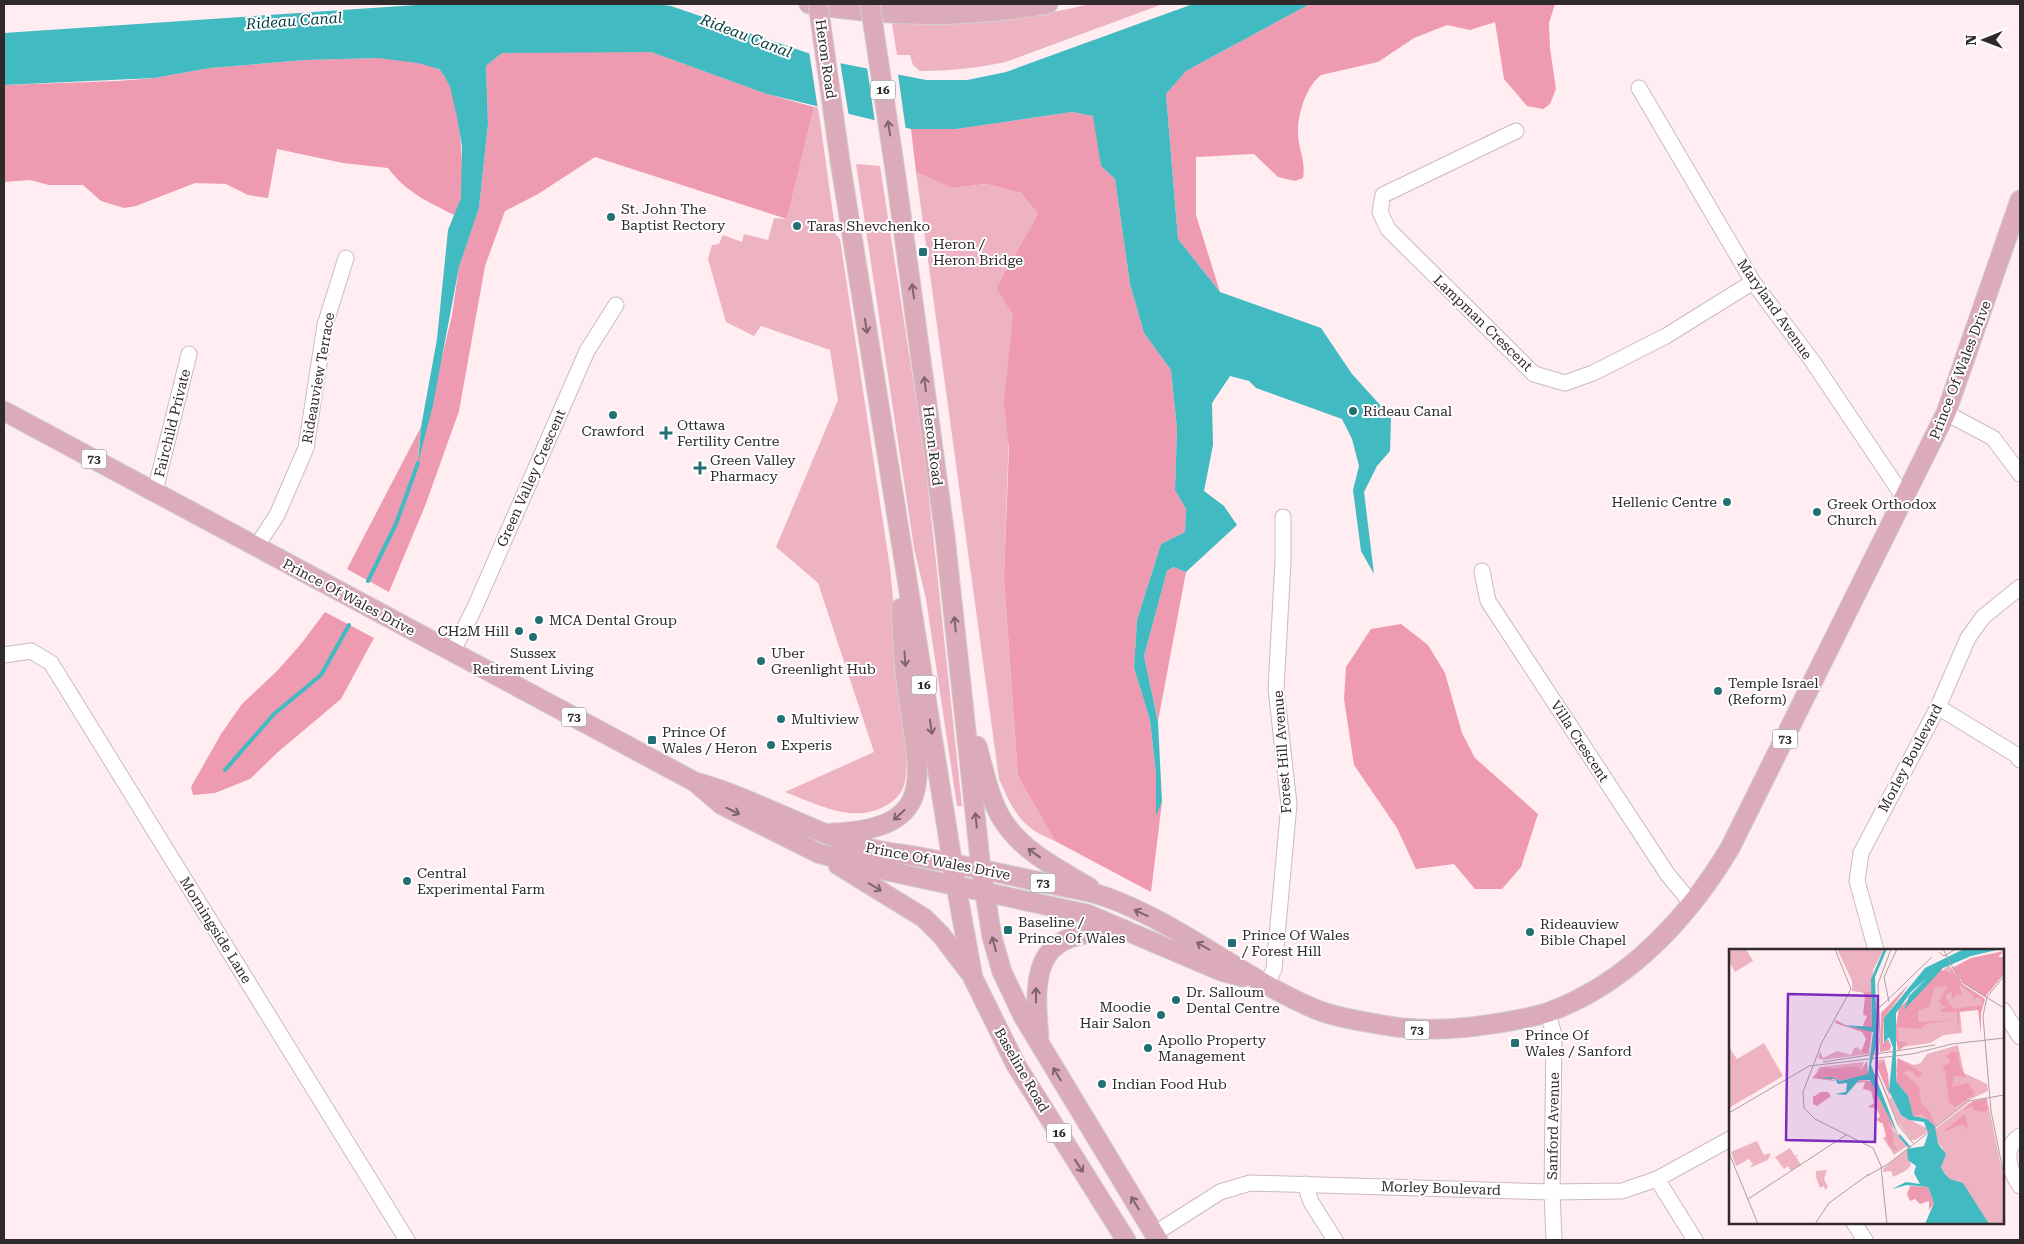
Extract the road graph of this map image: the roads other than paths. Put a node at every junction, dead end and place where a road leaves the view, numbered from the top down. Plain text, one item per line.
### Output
1 (810, 4) edge
2 (818, 4) edge
3 (870, 4) edge
4 (1048, 4) edge
5 (1639, 88) dead end
6 (1516, 131) dead end
7 (2020, 200) edge
8 (346, 258) dead end
9 (1753, 282) junction
10 (616, 305) dead end
11 (189, 354) dead end
12 (4, 411) edge
13 (1946, 413) junction
14 (2020, 474) edge
15 (155, 491) junction
16 (1905, 498) junction
17 (895, 506) junction
18 (1283, 517) dead end
19 (256, 547) junction
20 (1482, 571) dead end
21 (2020, 587) edge
22 (452, 653) junction
23 (4, 655) edge
24 (964, 707) junction
25 (1938, 707) junction
26 (2020, 760) edge
27 (695, 782) junction
28 (821, 833) junction
29 (818, 853) junction
30 (953, 864) junction
31 (981, 869) junction
32 (956, 885) junction
33 (983, 890) junction
34 (1105, 897) junction
35 (1692, 904) junction
36 (1176, 930) junction
37 (1137, 934) junction
38 (1167, 948) junction
39 (1876, 949) edge
40 (973, 978) junction
41 (1262, 984) junction
42 (1548, 1012) junction
43 (2004, 1012) edge
44 (2020, 1037) edge
45 (1039, 1044) junction
46 (2020, 1136) edge
47 (1729, 1140) edge
48 (1657, 1179) junction
49 (1305, 1184) junction
50 (2020, 1186) edge
51 (1552, 1192) junction
52 (1855, 1224) edge
53 (1156, 1237) edge
54 (407, 1240) edge
55 (1126, 1240) edge
56 (1335, 1240) edge
57 (1554, 1240) edge
58 (1695, 1240) edge
59 (1865, 1240) edge

1 - 4 main road
2 -> 17 main road, Heron Road / 16, bridge
24 -> 3 main road, Heron Road / 16, bridge
5 - 9 street, Maryland Avenue
6 - 9 street, Lampman Crescent
7 - 13 main road, Prince Of Wales Drive / 73
8 - 19 street, Rideauview Terrace
9 - 16 street, Maryland Avenue
10 - 22 street, Green Valley Crescent
11 - 15 street, Fairchild Private
12 - 15 main road, Prince Of Wales Drive / 73
13 - 14 street
13 - 16 main road, Prince Of Wales Drive / 73
15 - 19 main road, Prince Of Wales Drive / 73
16 - 35 main road, Prince Of Wales Drive / 73
17 -> 28 main road
17 -> 30 main road, Heron Road / 16
18 - 41 street, Forest Hill Avenue
19 - 22 main road, Prince Of Wales Drive / 73
20 - 35 street, Villa Crescent
21 - 25 street, Morley Boulevard
22 - 27 main road, Prince Of Wales Drive / 73
23 - 54 street, Morningside Lane
31 -> 24 main road, Heron Road / 16
34 -> 24 main road
25 - 26 street
25 - 39 street, Morley Boulevard
27 - 28 main road, Prince Of Wales Drive / 73
27 -> 29 main road, Prince Of Wales Drive / 73
28 - 30 main road, Prince Of Wales Drive / 73
29 - 32 main road, Prince Of Wales Drive / 73
29 -> 40 main road
30 - 31 main road, Prince Of Wales Drive / 73
30 - 32 main road, Heron Road / 16
31 - 33 main road, Heron Road / 16
31 - 34 main road, Prince Of Wales Drive / 73
32 - 33 main road, Prince Of Wales Drive / 73
32 - 40 main road, Baseline Road / 16
33 - 37 main road, Prince Of Wales Drive / 73
45 -> 33 main road, Baseline Road / 16
36 -> 34 main road, Prince Of Wales Drive / 73
35 - 42 main road, Prince Of Wales Drive / 73
36 - 38 main road
41 -> 36 main road, Prince Of Wales Drive / 73
37 - 38 main road, Prince Of Wales Drive / 73
45 -> 37 main road
38 - 41 main road, Prince Of Wales Drive / 73
40 -> 55 main road, Baseline Road / 16
41 - 42 main road, Prince Of Wales Drive / 73
42 - 51 street, Sanford Avenue
43 - 44 street
53 -> 45 main road, Baseline Road / 16
46 - 50 street
47 - 48 street, Morley Boulevard
48 - 51 street, Morley Boulevard
48 - 58 street
49 - 51 street, Morley Boulevard
49 - 53 street, Morley Boulevard
49 - 56 street
51 - 57 street, Sanford Avenue
52 - 59 street

